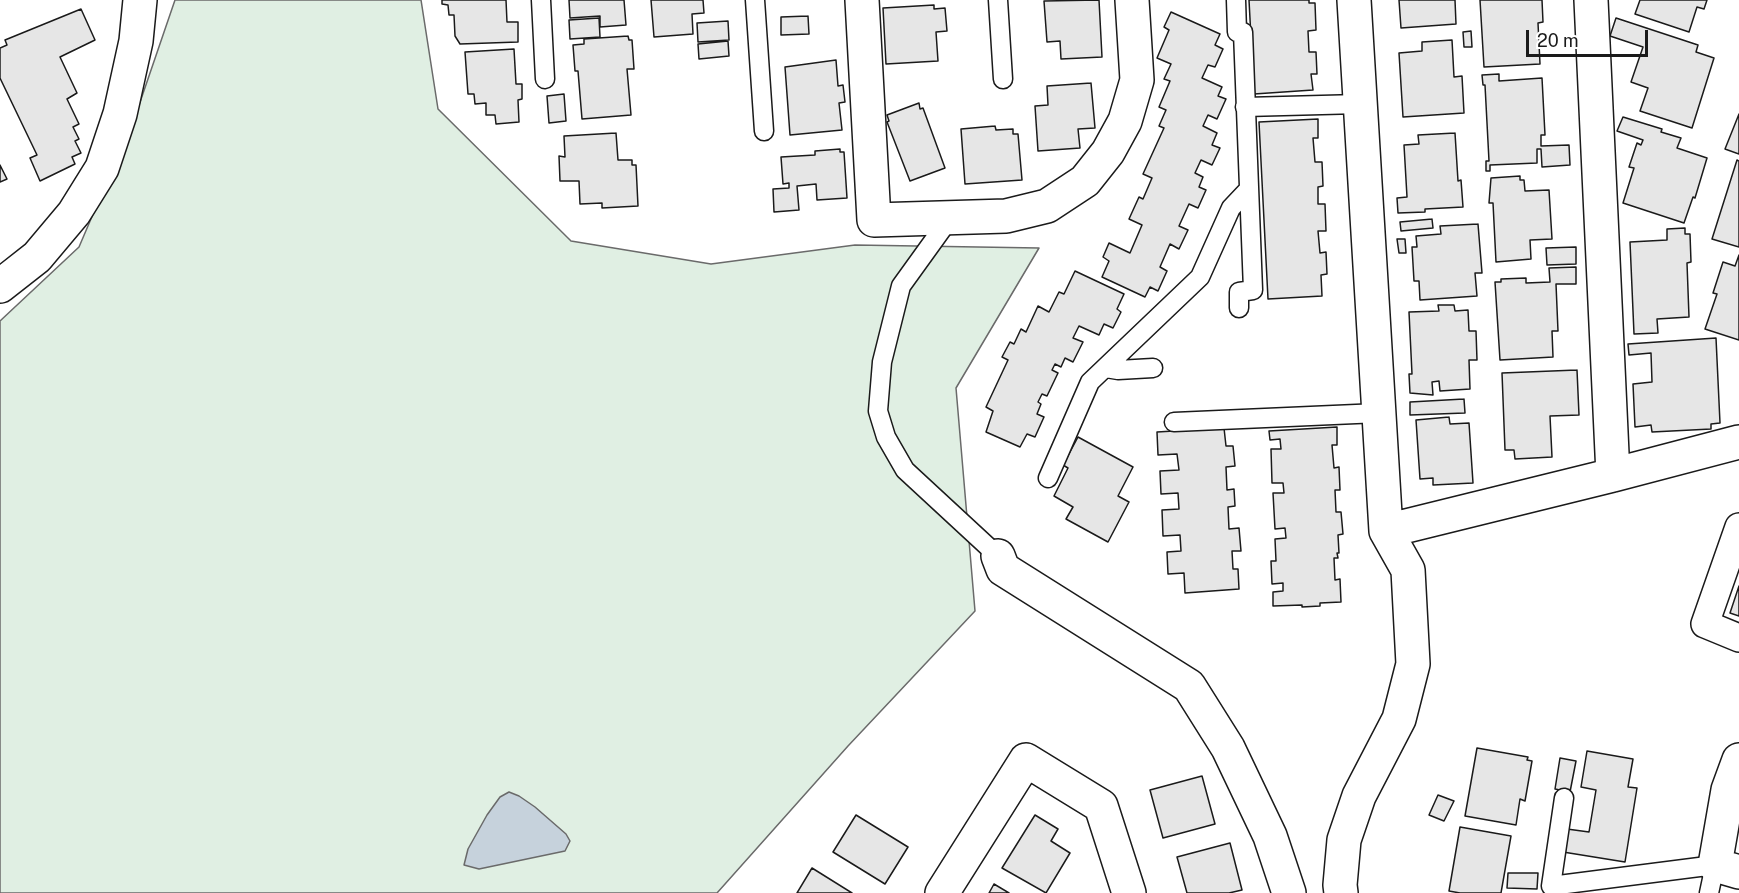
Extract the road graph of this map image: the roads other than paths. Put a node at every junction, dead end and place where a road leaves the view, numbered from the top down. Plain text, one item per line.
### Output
1 (140, 0) edge
2 (541, 0) edge
3 (755, 0) edge
4 (862, 0) edge
5 (998, 0) edge
6 (1132, 0) edge
7 (1236, 0) edge
8 (1354, 0) edge
9 (1591, 0) edge
10 (545, 79) dead end
11 (1003, 79) dead end
12 (1360, 104) junction
13 (1245, 107) junction
14 (764, 131) dead end
15 (1248, 190) junction
16 (950, 218) junction
17 (0, 286) edge
18 (1239, 308) dead end
19 (1106, 368) junction
20 (1153, 368) dead end
21 (1379, 413) junction
22 (1174, 422) dead end
23 (1739, 442) edge
24 (1613, 475) junction
25 (1048, 478) dead end
26 (1739, 526) edge
27 (1386, 531) junction
28 (998, 556) joint
29 (1739, 638) edge
30 (1739, 760) edge
31 (1564, 798) dead end
32 (1721, 877) edge
33 (942, 893) edge
34 (1129, 893) edge
35 (1289, 893) edge
36 (1341, 893) edge

1 - 17 street
2 - 10 lane
3 - 14 lane
4 - 16 street
5 - 11 lane
6 - 16 street
7 - 13 lane
8 - 12 street
9 - 24 street
12 - 13 lane
12 - 21 street
13 - 15 lane
15 - 18 lane
15 - 19 lane
16 - 28 lane
19 - 20 lane
19 - 25 lane
21 - 22 lane
21 - 27 street
23 - 24 street
24 - 27 street
26 - 29 street
27 - 36 street
28 - 35 street
30 - 32 street
31 - 32 lane
33 - 34 street

